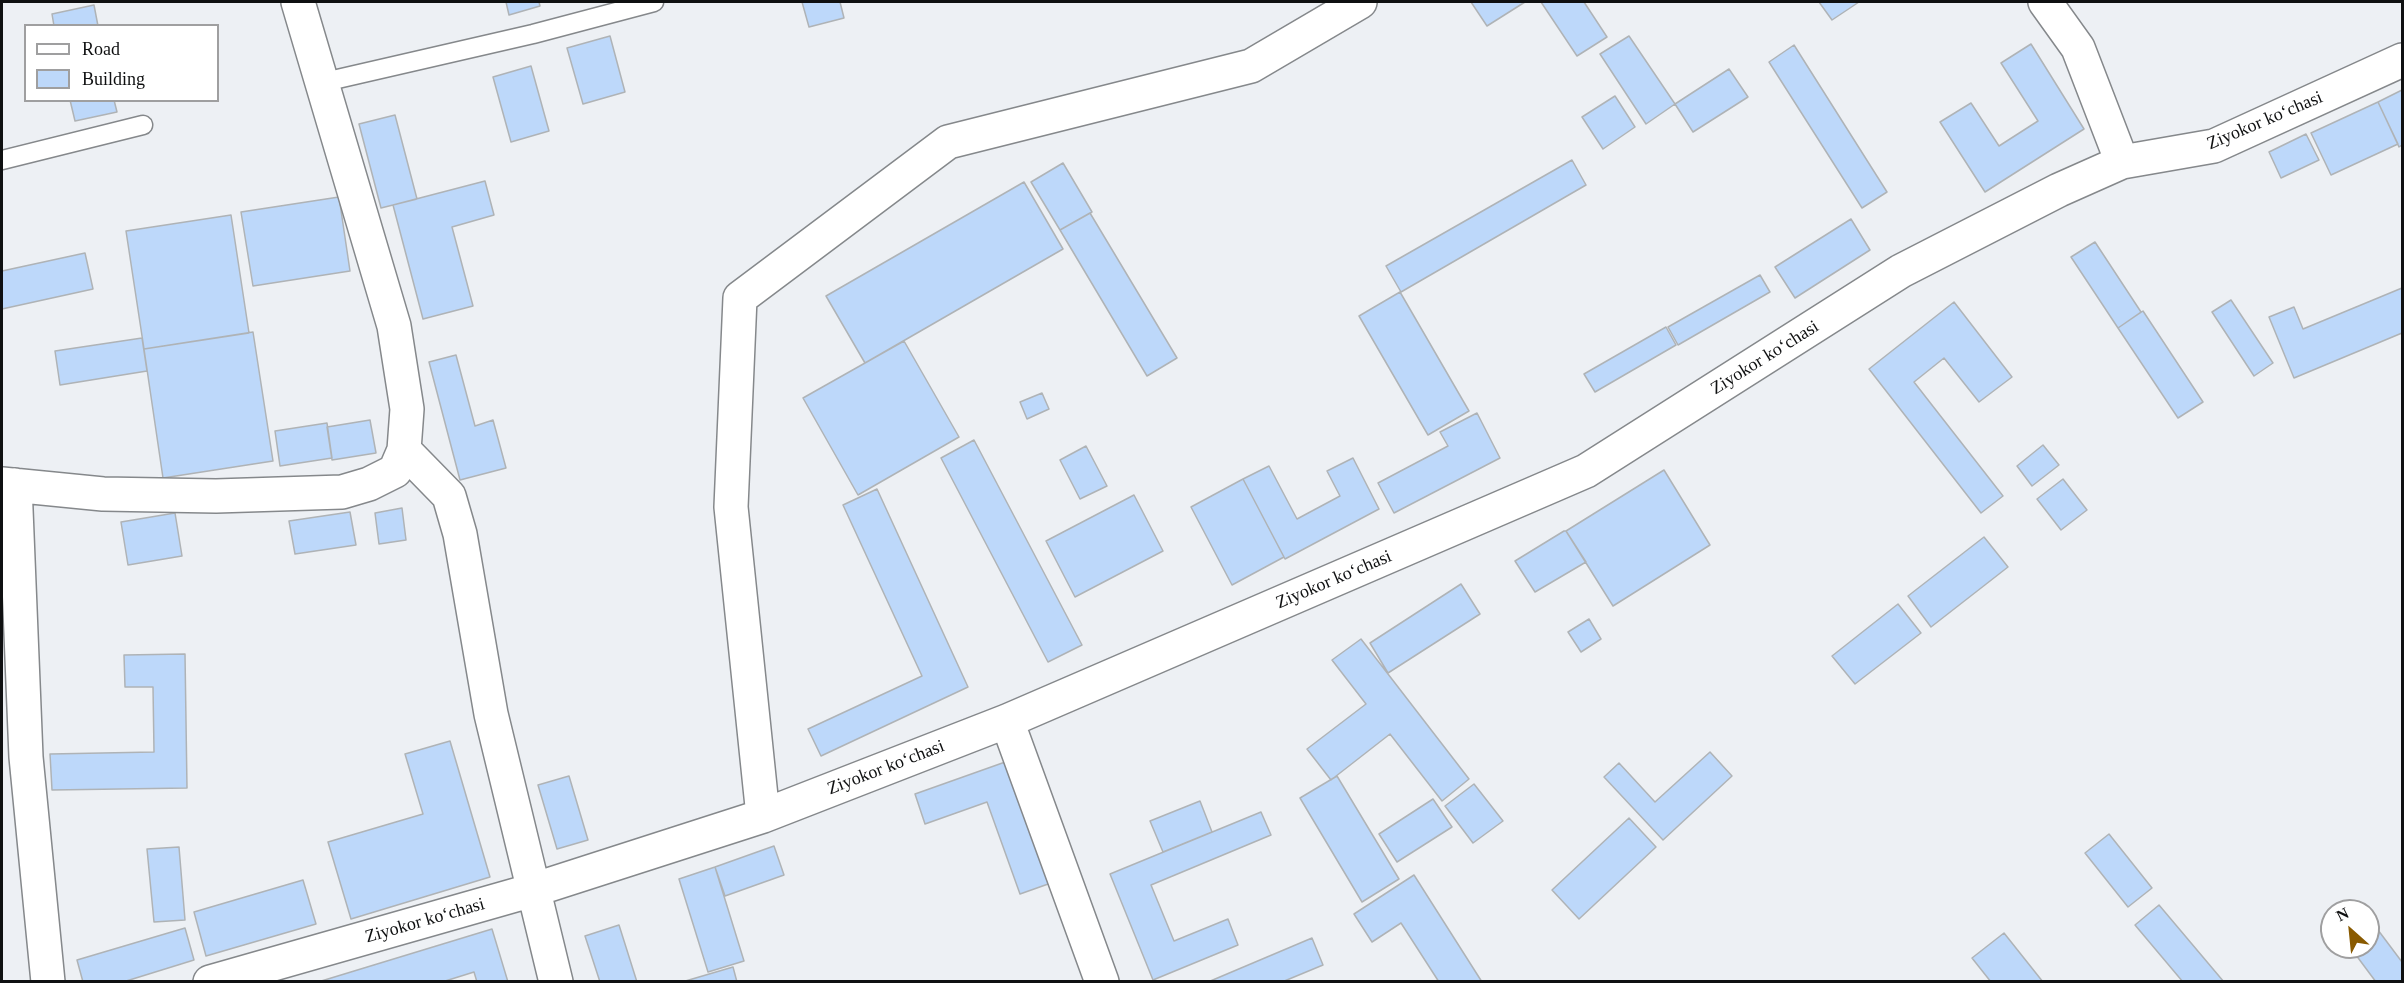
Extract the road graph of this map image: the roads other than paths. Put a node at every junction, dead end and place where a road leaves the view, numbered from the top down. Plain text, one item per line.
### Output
1 (298, 2) edge
2 (654, 2) edge
3 (1360, 2) edge
4 (2044, 2) edge
5 (2403, 60) edge
6 (320, 83) junction
7 (143, 125) dead end
8 (2, 160) edge
9 (2122, 162) junction
10 (404, 450) junction
11 (8, 484) edge
12 (1007, 721) junction
13 (763, 816) junction
14 (533, 890) junction
15 (48, 981) edge
16 (210, 981) edge
17 (556, 981) edge
18 (1102, 981) edge

1 - 6 street
2 - 6 lane
3 - 13 street
4 - 9 street
5 - 9 street, Ziyokor koʻchasi
6 - 10 street
7 - 8 lane
9 - 12 street, Ziyokor koʻchasi
10 - 11 street
10 - 14 street
11 - 15 street
12 - 13 street, Ziyokor koʻchasi
12 - 18 street
13 - 14 street, Ziyokor koʻchasi
14 - 16 street, Ziyokor koʻchasi
14 - 17 street

